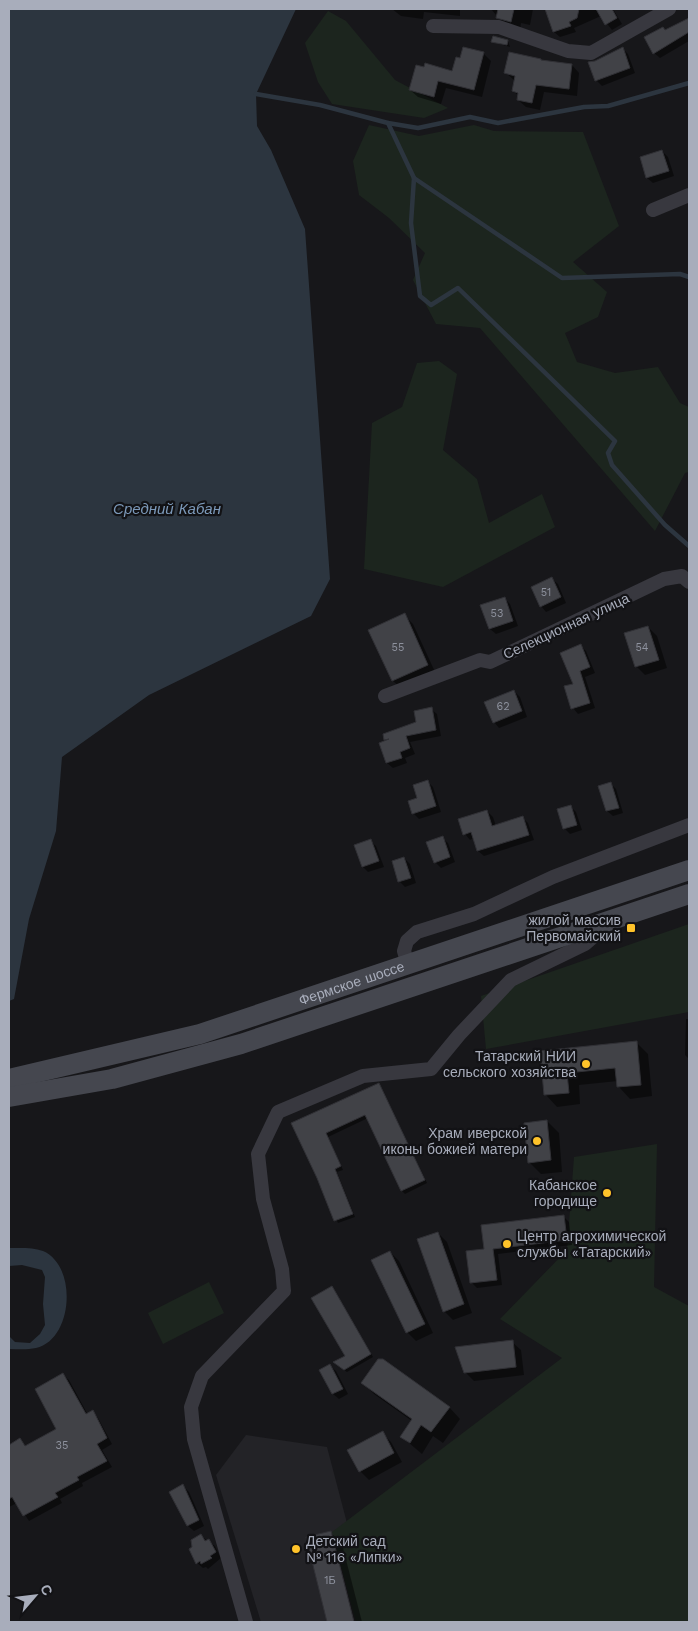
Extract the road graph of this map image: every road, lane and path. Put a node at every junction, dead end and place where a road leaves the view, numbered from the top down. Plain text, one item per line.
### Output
1 (669, 9) edge
2 (433, 26) dead end
3 (689, 195) edge
4 (653, 210) dead end
5 (689, 582) edge
6 (385, 696) dead end
7 (689, 825) edge
8 (689, 870) edge
9 (689, 894) edge
10 (614, 918) junction
11 (408, 965) junction
12 (9, 1079) edge
13 (9, 1097) edge
14 (246, 1622) edge

1 - 2 street
3 - 4 street
5 - 6 street, Селекционная улица
7 - 11 street
8 - 11 main road, Фермское шоссе
9 - 10 main road, Фермское шоссе
10 - 13 main road, Фермское шоссе
10 - 14 street
11 - 12 main road, Фермское шоссе

